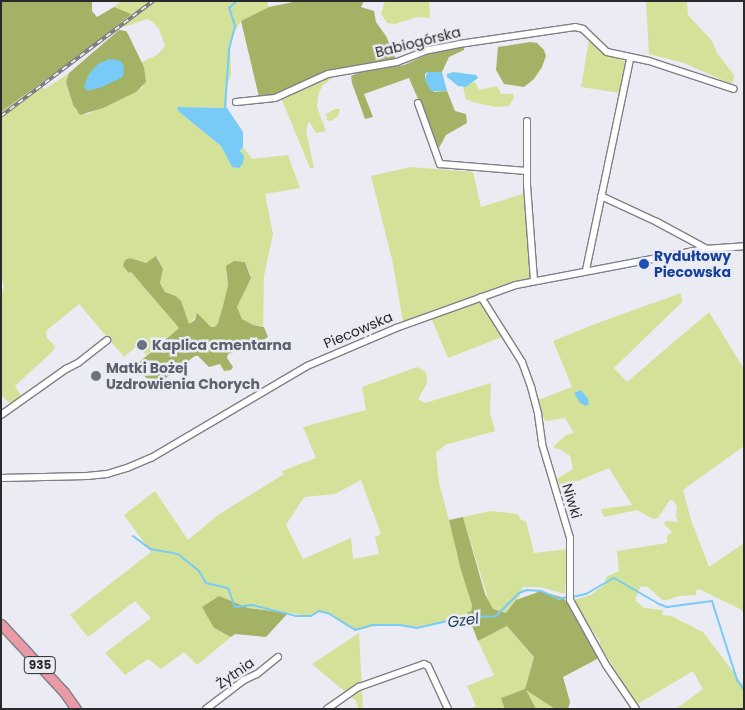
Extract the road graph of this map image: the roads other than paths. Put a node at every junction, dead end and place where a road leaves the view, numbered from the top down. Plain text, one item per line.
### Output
1 (630, 59) junction
2 (734, 89) dead end
3 (236, 102) dead end
4 (418, 103) dead end
5 (527, 121) dead end
6 (527, 171) junction
7 (601, 196) junction
8 (744, 246) edge
9 (705, 249) junction
10 (586, 270) junction
11 (534, 281) junction
12 (481, 297) junction
13 (107, 340) dead end
14 (1, 415) edge
15 (1, 478) edge
16 (1, 624) edge
17 (278, 657) dead end
18 (76, 709) edge
19 (206, 709) edge
20 (327, 709) edge
21 (448, 709) edge
22 (636, 709) edge

1 - 2 street, Babiogórska
1 - 3 street, Babiogórska
1 - 7 street
4 - 6 street
5 - 6 street
6 - 11 street
7 - 9 street
7 - 10 street
8 - 9 street, Piecowska
9 - 10 street, Piecowska
10 - 11 street, Piecowska
11 - 12 street, Piecowska
12 - 15 street, Piecowska
12 - 22 street, Niwki
13 - 14 street
16 - 18 main road, 935
17 - 19 street, Żytnia
20 - 21 street

